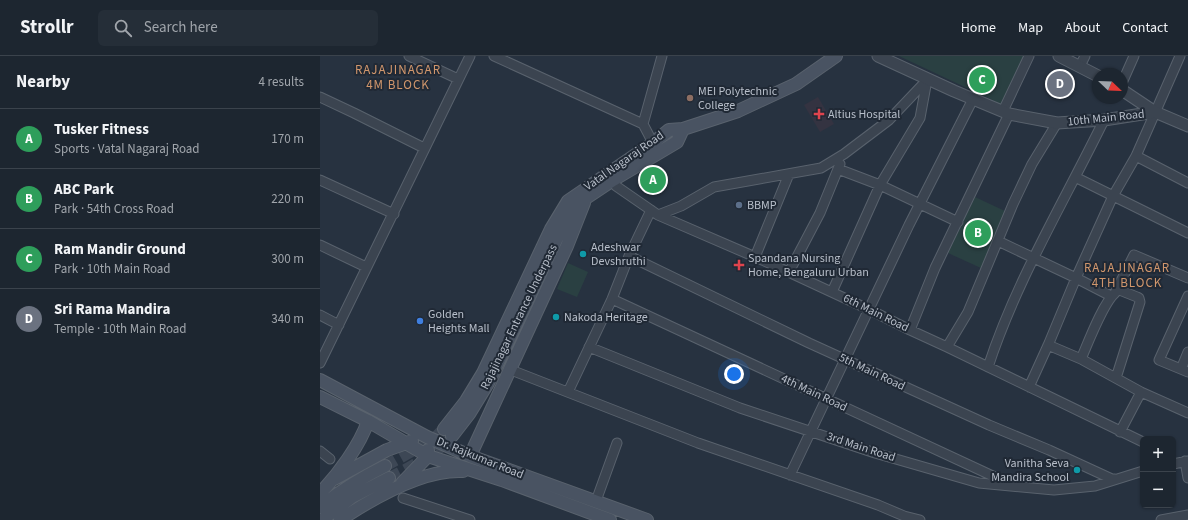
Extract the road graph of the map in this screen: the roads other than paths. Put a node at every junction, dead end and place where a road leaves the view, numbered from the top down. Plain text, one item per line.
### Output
1 (409, 56) edge
2 (470, 56) edge
3 (494, 56) edge
4 (662, 56) edge
5 (836, 56) edge
6 (878, 56) edge
7 (1029, 56) edge
8 (1058, 56) edge
9 (1085, 56) edge
10 (1134, 56) edge
11 (1180, 56) edge
12 (1080, 66) junction
13 (1128, 70) edge
14 (1092, 73) edge
15 (458, 79) junction
16 (927, 80) junction
17 (1128, 94) edge
18 (320, 97) edge
19 (973, 99) junction
20 (1155, 112) junction
21 (1006, 113) junction
22 (1104, 120) junction
23 (1057, 123) junction
24 (643, 124) junction
25 (1188, 126) edge
26 (683, 129) junction
27 (653, 143) junction
28 (424, 148) junction
29 (844, 154) junction
30 (1136, 156) junction
31 (838, 169) junction
32 (789, 174) junction
33 (1076, 177) junction
34 (320, 180) edge
35 (613, 180) junction
36 (1188, 183) edge
37 (880, 185) junction
38 (1113, 196) junction
39 (586, 198) junction
40 (568, 201) joint
41 (920, 203) junction
42 (655, 213) junction
43 (394, 214) junction
44 (958, 222) junction
45 (1188, 233) edge
46 (998, 241) junction
47 (320, 245) edge
48 (629, 256) junction
49 (755, 257) junction
50 (1034, 258) junction
51 (366, 268) junction
52 (790, 272) junction
53 (1076, 278) junction
54 (1188, 278) edge
55 (832, 292) junction
56 (1114, 293) junction
57 (1188, 296) edge
58 (612, 299) junction
59 (868, 309) junction
60 (320, 315) edge
61 (339, 325) junction
62 (910, 330) junction
63 (1048, 345) junction
64 (947, 346) junction
65 (589, 347) junction
66 (1188, 352) edge
67 (844, 358) junction
68 (1080, 359) junction
69 (320, 363) edge
70 (988, 367) junction
71 (511, 370) junction
72 (1184, 370) edge
73 (1116, 378) junction
74 (320, 380) edge
75 (1029, 387) junction
76 (568, 392) junction
77 (1141, 392) junction
78 (320, 397) edge
79 (825, 399) junction
80 (1188, 413) edge
81 (368, 421) junction
82 (810, 430) junction
83 (1120, 432) junction
84 (427, 437) junction
85 (1140, 441) edge
86 (406, 442) junction
87 (617, 443) dead end
88 (320, 451) edge
89 (428, 456) junction
90 (470, 456) junction
91 (1176, 457) edge
92 (330, 459) dead end
93 (1187, 459) edge
94 (1176, 463) edge
95 (386, 466) tunnel mouth
96 (475, 472) junction
97 (1140, 472) edge
98 (790, 475) junction
99 (389, 478) tunnel mouth
100 (1118, 478) junction
101 (1188, 478) edge
102 (334, 479) junction
103 (398, 487) junction
104 (1016, 487) junction
105 (320, 493) edge
106 (403, 498) dead end
107 (596, 501) junction
108 (320, 507) edge
109 (1188, 515) edge
110 (322, 520) edge
111 (340, 520) edge
112 (470, 520) edge
113 (610, 520) edge
114 (647, 520) edge
115 (920, 520) edge
116 (1161, 520) edge

1 - 15 street
2 - 15 street
3 - 24 street
4 - 24 street
5 - 26 main road, Vatal Nagaraj Road
6 - 16 street, 10th Main Road
7 - 21 street
8 - 12 street
9 - 12 street
10 - 13 street
11 - 20 street
12 - 14 street
15 - 28 street
16 - 19 street, 10th Main Road
16 - 29 street
16 - 37 street
17 - 20 street, 10th Main Road
18 - 28 street
19 - 21 street, 10th Main Road
19 - 41 street
20 - 22 street, 10th Main Road
20 - 25 street, 10th Main Road
20 - 30 street
21 - 23 street, 10th Main Road
21 - 44 street
22 - 23 street, 10th Main Road
22 - 33 street
23 - 46 street
24 - 27 street
26 - 27 main road, Vatal Nagaraj Road
26 - 35 main road, Vatal Nagaraj Road
27 - 40 main road, Vatal Nagaraj Road
28 - 43 street
29 - 31 street
29 - 32 street
30 - 36 street
30 - 38 street
31 - 37 street
31 - 52 street
32 - 42 street
32 - 49 street
33 - 38 street
33 - 50 street
34 - 43 street
35 - 39 main road, Vatal Nagaraj Road
35 - 42 street, 6th Main Road
37 - 41 street
37 - 55 street
38 - 45 street
38 - 53 street
39 - 40 main road, Rajajinagar Entrance Underpass
39 - 71 main road
41 - 44 street
41 - 59 street
42 - 48 street
42 - 49 street, 6th Main Road
43 - 51 street
44 - 62 street
46 - 50 street
46 - 64 street
47 - 51 street
48 - 58 street
48 - 67 street, 5th Main Road
49 - 52 street, 6th Main Road
50 - 53 street
50 - 70 street
51 - 61 street
52 - 55 street, 6th Main Road
53 - 56 street
53 - 63 street
54 - 56 street
55 - 59 street, 6th Main Road
56 - 68 street
56 - 73 street
57 - 72 street
58 - 65 street
58 - 79 street, 4th Main Road
59 - 62 street, 6th Main Road
59 - 67 street
60 - 61 street
61 - 69 street
62 - 64 street, 6th Main Road
63 - 68 street
63 - 75 street
64 - 70 street, 6th Main Road
65 - 76 street
65 - 82 street, 3rd Main Road
66 - 72 street
67 - 79 street
67 - 100 street, 5th Main Road
68 - 73 street
70 - 75 street, 6th Main Road
71 - 76 street
71 - 90 main road
73 - 77 street
74 - 84 main road, Dr. Rajkumar Road
75 - 83 street, 6th Main Road
76 - 98 street
77 - 80 street
77 - 83 street
78 - 81 main road
79 - 82 street
79 - 104 street, 4th Main Road
81 - 86 main road
81 - 102 main road
82 - 98 street
82 - 104 street, 3rd Main Road
83 - 85 street, 6th Main Road
84 - 86 main road
84 - 89 main road
84 - 90 main road, Dr. Rajkumar Road
86 - 89 main road
86 - 102 main road
87 - 107 street
88 - 92 street
89 - 96 main road
89 - 103 main road
90 - 107 main road, Dr. Rajkumar Road
91 - 93 street
93 - 94 street
93 - 101 street
95 - 108 main road
96 - 103 main road
96 - 113 main road, Dr. Rajkumar Road
97 - 100 street, 3rd Main Road
98 - 115 street
99 - 110 main road
100 - 104 street, 3rd Main Road
102 - 105 main road
103 - 111 main road
106 - 112 street
107 - 114 main road, Dr. Rajkumar Road
109 - 116 street

